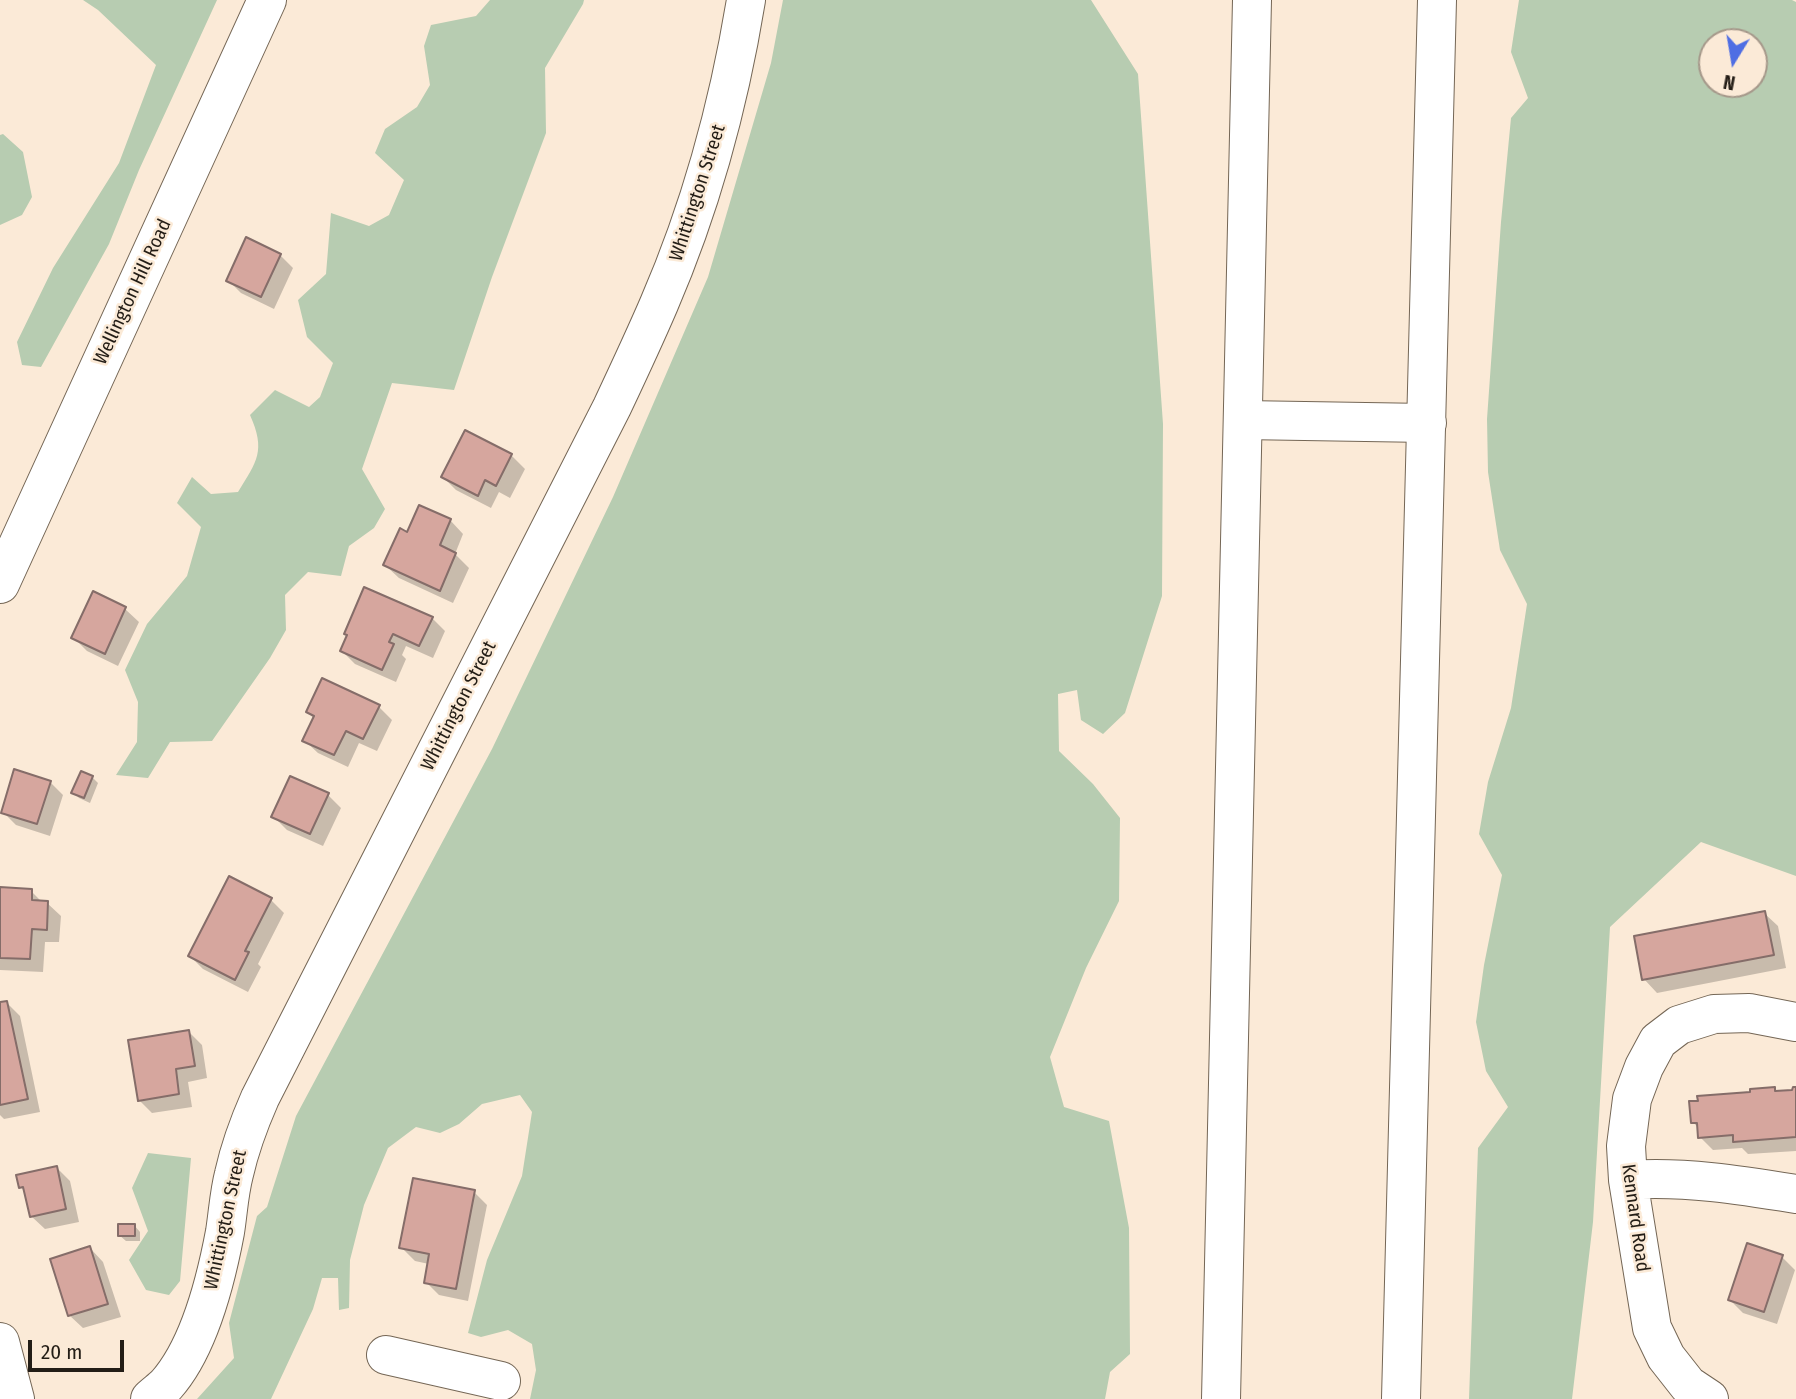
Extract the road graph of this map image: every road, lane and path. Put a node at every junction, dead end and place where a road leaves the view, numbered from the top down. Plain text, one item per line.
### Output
1 (267, 0) edge
2 (746, 0) edge
3 (1252, 0) edge
4 (1437, 0) edge
5 (1243, 420) junction
6 (1427, 424) junction
7 (0, 584) edge
8 (1796, 1022) edge
9 (1628, 1180) junction
10 (1796, 1194) edge
11 (0, 1342) edge
12 (386, 1355) dead end
13 (501, 1381) dead end
14 (439, 1383) edge
15 (15, 1399) edge
16 (150, 1399) edge
17 (1221, 1399) edge
18 (1401, 1399) edge
19 (1709, 1399) edge

1 - 7 main road, Wellington Hill Road
2 - 16 main road, Whittington Street
3 - 5 main road
4 - 6 main road
5 - 6 main road
5 - 17 main road
6 - 18 main road
8 - 9 main road, Kennard Road
9 - 10 main road
9 - 19 main road, Kennard Road
11 - 15 main road
12 - 14 main road
13 - 14 main road

